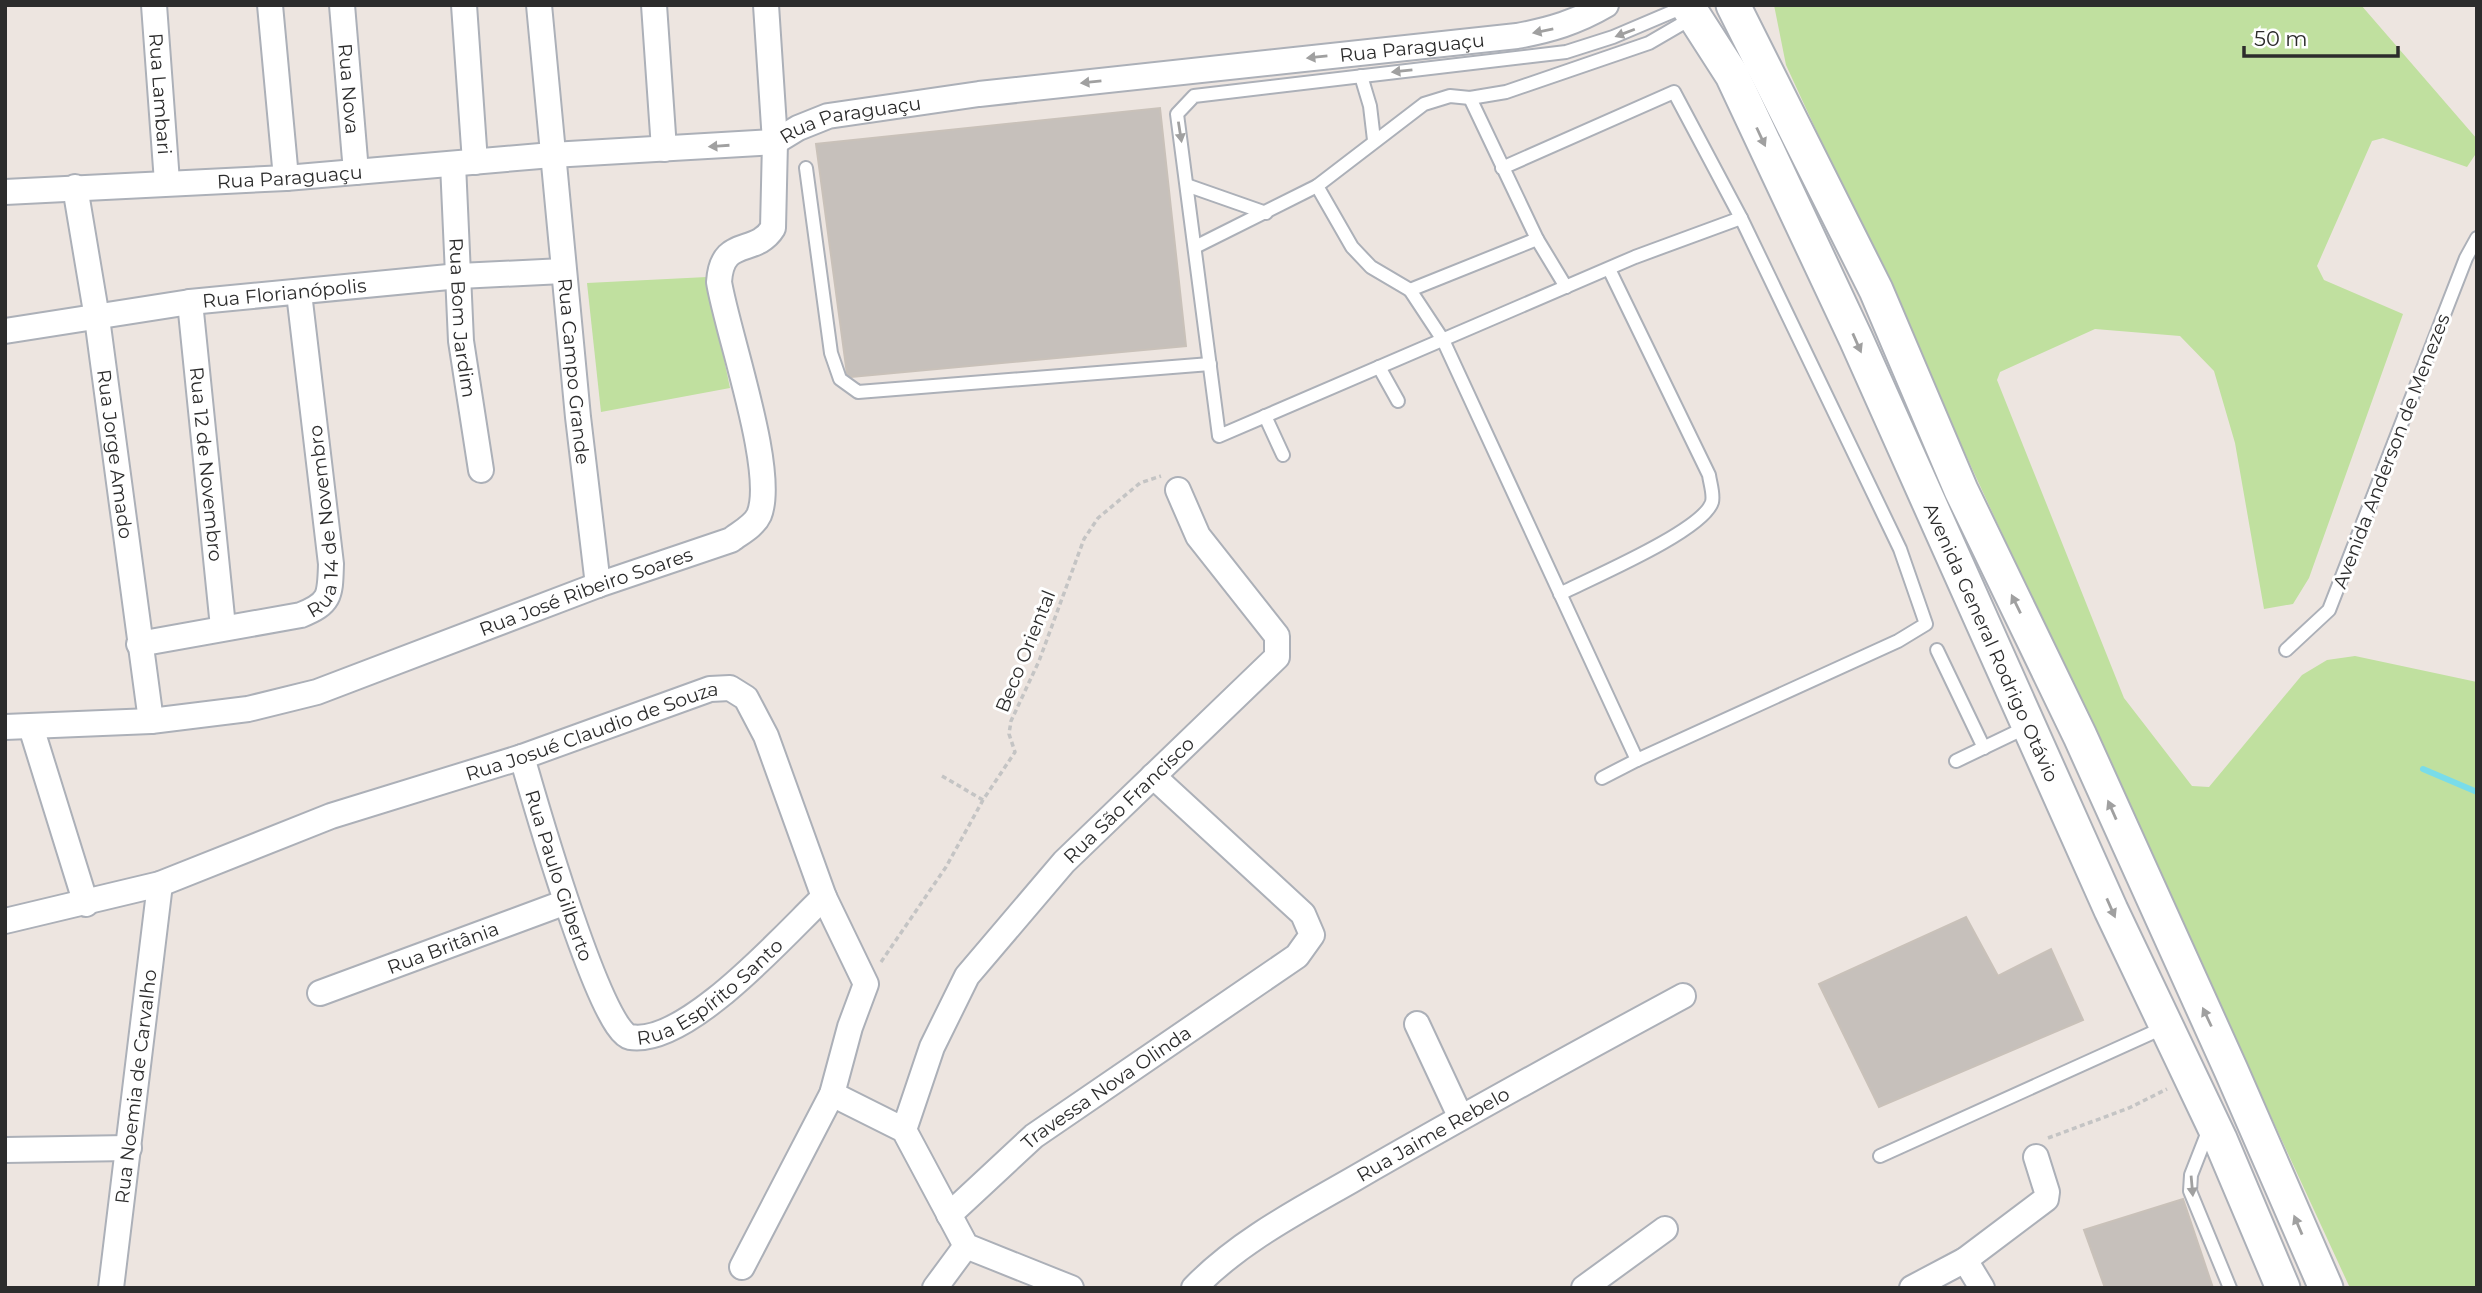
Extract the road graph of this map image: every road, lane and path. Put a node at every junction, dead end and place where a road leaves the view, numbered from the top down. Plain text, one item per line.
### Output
1 (154, 5) edge
2 (270, 5) edge
3 (342, 5) edge
4 (464, 5) edge
5 (539, 5) edge
6 (654, 5) edge
7 (766, 5) edge
8 (1606, 5) edge
9 (1733, 5) edge
10 (1690, 9) edge
11 (1360, 76) junction
12 (1470, 98) junction
13 (1374, 140) junction
14 (775, 142) junction
15 (664, 149) junction
16 (552, 155) junction
17 (464, 163) junction
18 (806, 168) dead end
19 (1502, 168) junction
20 (356, 172) junction
21 (286, 178) junction
22 (167, 182) junction
23 (1189, 186) junction
24 (1317, 186) junction
25 (75, 187) junction
26 (5, 192) edge
27 (1266, 213) junction
28 (1741, 218) junction
29 (1538, 239) junction
30 (2477, 239) edge
31 (1195, 247) junction
32 (1609, 269) junction
33 (563, 271) junction
34 (459, 276) junction
35 (1566, 287) junction
36 (1410, 290) junction
37 (299, 293) junction
38 (190, 302) junction
39 (97, 318) junction
40 (5, 331) edge
41 (1443, 340) junction
42 (1210, 364) junction
43 (1379, 367) junction
44 (1398, 401) dead end
45 (1265, 416) junction
46 (1283, 455) dead end
47 (481, 470) dead end
48 (1178, 490) joint
49 (598, 586) junction
50 (1560, 594) junction
51 (223, 627) junction
52 (139, 644) junction
53 (1937, 650) dead end
54 (2286, 650) dead end
55 (150, 721) junction
56 (2029, 726) junction
57 (5, 727) edge
58 (31, 727) junction
59 (1984, 748) junction
60 (522, 757) junction
61 (1637, 760) junction
62 (1956, 761) dead end
63 (942, 776) dead end
64 (1153, 776) junction
65 (1602, 778) dead end
66 (983, 800) junction
67 (160, 884) junction
68 (824, 897) junction
69 (566, 902) junction
70 (86, 904) junction
71 (5, 920) edge
72 (866, 984) junction
73 (320, 993) dead end
74 (600, 993) joint
75 (1683, 996) dead end
76 (1417, 1024) dead end
77 (2165, 1027) junction
78 (2190, 1077) junction
79 (832, 1094) junction
80 (1460, 1116) junction
81 (2212, 1122) junction
82 (904, 1130) junction
83 (129, 1149) junction
84 (5, 1150) edge
85 (1880, 1156) dead end
86 (2036, 1157) joint
87 (949, 1215) junction
88 (1665, 1229) dead end
89 (966, 1246) junction
90 (1965, 1260) junction
91 (742, 1267) dead end
92 (111, 1288) edge
93 (935, 1288) edge
94 (1071, 1288) edge
95 (1194, 1288) edge
96 (1584, 1288) edge
97 (1912, 1288) edge
98 (1982, 1288) edge
99 (2230, 1288) edge
100 (2283, 1288) edge
101 (2326, 1288) edge

1 - 22 street, Rua Lambari
2 - 21 street
3 - 20 street, Rua Nova
4 - 17 street, Rua Bom Jardim
5 - 16 street, Rua Campo Grande
6 - 15 street
7 - 14 street
8 -> 14 street, Rua Paraguaçu
101 -> 9 main road, Avenida General Rodrigo Otávio
10 -> 11 lane
10 - 12 lane
10 -> 56 main road, Avenida General Rodrigo Otávio
11 - 13 lane
11 -> 23 lane
12 - 13 lane
12 - 19 lane
13 - 24 lane
14 -> 15 street, Rua Paraguaçu
14 - 49 street, Rua José Ribeiro Soares
15 - 16 street, Rua Paraguaçu
16 - 17 street, Rua Paraguaçu
16 - 33 street, Rua Campo Grande
17 - 20 street, Rua Paraguaçu
17 - 34 street, Rua Bom Jardim
18 - 42 lane
19 - 28 lane
19 - 29 lane
20 - 21 street, Rua Paraguaçu
21 - 22 street, Rua Paraguaçu
22 - 25 street, Rua Paraguaçu
23 - 27 lane
23 - 31 lane
24 - 27 lane
24 - 36 lane
25 - 26 street, Rua Paraguaçu
25 - 39 street, Rua Jorge Amado
27 - 31 lane
28 - 32 lane
28 - 61 lane
29 - 35 lane
29 - 36 lane
30 - 54 lane, Avenida Anderson de Menezes
31 - 42 lane
32 - 35 lane
32 - 50 lane
33 - 34 street, Rua Florianópolis
33 - 49 street, Rua Campo Grande
34 - 37 street, Rua Florianópolis
34 - 47 street, Rua Bom Jardim
35 - 41 lane
36 - 41 lane
37 - 38 street, Rua Florianópolis
37 - 51 street, Rua 14 de Novembro
38 - 39 street, Rua Florianópolis
38 - 51 street, Rua 12 de Novembro
39 - 40 street, Rua Florianópolis
39 - 52 street, Rua Jorge Amado
41 - 43 lane
41 - 50 lane
42 - 45 lane
43 - 44 lane
43 - 45 lane
45 - 46 lane
48 - 64 street, Rua São Francisco
48 - 66 path, Beco Oriental
49 - 55 street, Rua José Ribeiro Soares
50 - 61 lane
51 - 52 street, Rua 14 de Novembro
52 - 55 street, Rua Jorge Amado
53 - 59 lane
55 - 58 street, Rua José Ribeiro Soares
56 - 59 lane
56 -> 77 main road, Avenida General Rodrigo Otávio
57 - 58 street, Rua José Ribeiro Soares
58 - 70 street
59 - 62 lane
60 - 67 street, Rua Josué Claudio de Souza
60 - 68 street, Rua Josué Claudio de Souza
60 - 69 street, Rua Paulo Gilberto
61 - 65 lane
63 - 66 path
64 - 82 street, Rua São Francisco
64 - 87 street, Travessa Nova Olinda
66 - 72 path, Beco Oriental
67 - 70 street, Rua Josué Claudio de Souza
67 - 83 street, Rua Noemia de Carvalho
68 - 72 street, Rua Josué Claudio de Souza
68 - 74 street, Rua Espírito Santo
69 - 73 street, Rua Britânia
69 - 74 street, Rua Paulo Gilberto
70 - 71 street, Rua Josué Claudio de Souza
72 - 79 street
75 - 80 street, Rua Jaime Rebelo
76 - 80 street
77 - 78 main road, Avenida General Rodrigo Otávio
77 - 85 lane
78 - 81 main road, Avenida General Rodrigo Otávio
78 - 86 path
79 - 82 street
79 - 91 street
80 - 95 street, Rua Jaime Rebelo
81 -> 99 lane
81 - 100 main road, Avenida General Rodrigo Otávio
82 - 87 street
83 - 84 street
83 - 92 street, Rua Noemia de Carvalho
86 - 90 street
87 - 89 street
88 - 96 street
89 - 93 street
89 - 94 street
90 - 97 street
90 - 98 street

